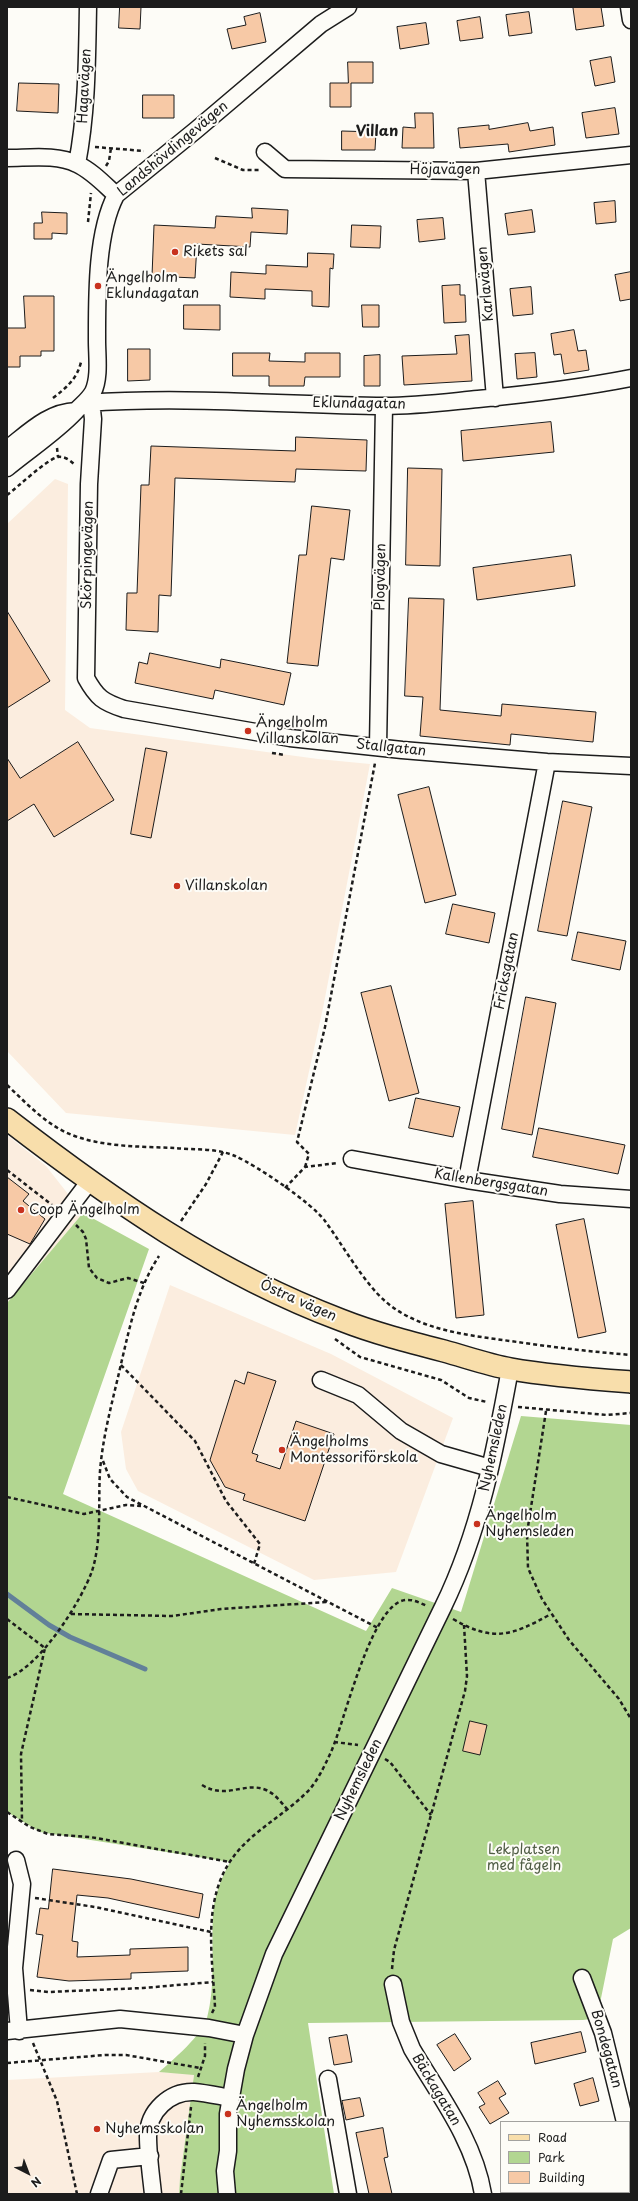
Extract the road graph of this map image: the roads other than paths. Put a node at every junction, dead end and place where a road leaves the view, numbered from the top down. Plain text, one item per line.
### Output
1 (88, 7) edge
2 (348, 7) edge
3 (629, 7) edge
4 (631, 20) edge
5 (265, 152) dead end
6 (631, 155) edge
7 (7, 158) edge
8 (77, 164) junction
9 (476, 170) junction
10 (116, 195) junction
11 (631, 378) edge
12 (495, 398) junction
13 (384, 406) junction
14 (81, 407) junction
15 (7, 449) edge
16 (7, 468) edge
17 (105, 703) joint
18 (378, 747) junction
19 (547, 762) junction
20 (631, 766) edge
21 (7, 1119) edge
22 (352, 1159) road end
23 (467, 1180) junction
24 (89, 1182) junction
25 (631, 1199) edge
26 (7, 1290) edge
27 (510, 1369) junction
28 (321, 1380) dead end
29 (631, 1382) edge
30 (490, 1468) junction
31 (16, 1860) dead end
32 (582, 1978) dead end
33 (393, 1984) road end
34 (18, 2031) edge
35 (245, 2034) junction
36 (328, 2079) dead end
37 (231, 2098) junction
38 (625, 2121) edge
39 (150, 2156) junction
40 (99, 2194) edge
41 (153, 2194) edge
42 (227, 2194) edge
43 (348, 2194) edge
44 (483, 2194) edge

1 - 8 street, Hagavägen
2 - 10 street, Landshövdingevägen
3 - 4 street
5 - 9 street, Höjavägen
6 - 9 street, Höjavägen
7 - 8 street
8 - 10 street
9 - 12 street, Karlavägen
10 - 14 street, Landshövdingevägen
11 - 12 street, Eklundagatan
12 - 13 street, Eklundagatan
13 - 14 street, Eklundagatan
13 - 18 street, Plogvägen
14 - 15 street
14 - 16 street, Landshövdingevägen
14 - 17 street, Skörpingevägen
17 - 18 street, Stallgatan
18 - 19 street, Stallgatan
19 - 20 street, Stallgatan
19 - 23 street, Fricksgatan
21 - 24 main road, Östra vägen
22 - 23 street, Kallenbergsgatan
23 - 25 street, Kallenbergsgatan
24 - 26 street
24 - 27 main road, Östra vägen
27 - 29 main road, Östra vägen
27 - 30 street, Nyhemsleden
28 - 30 street
30 - 35 street, Nyhemsleden
31 - 34 street
32 - 38 street, Bondegatan
33 - 44 street, Bäckagatan
34 - 35 street
35 - 37 street, Nyhemsleden
36 - 43 street
37 - 39 street
37 - 42 street, Nyhemsleden
39 - 40 street
39 - 41 street

